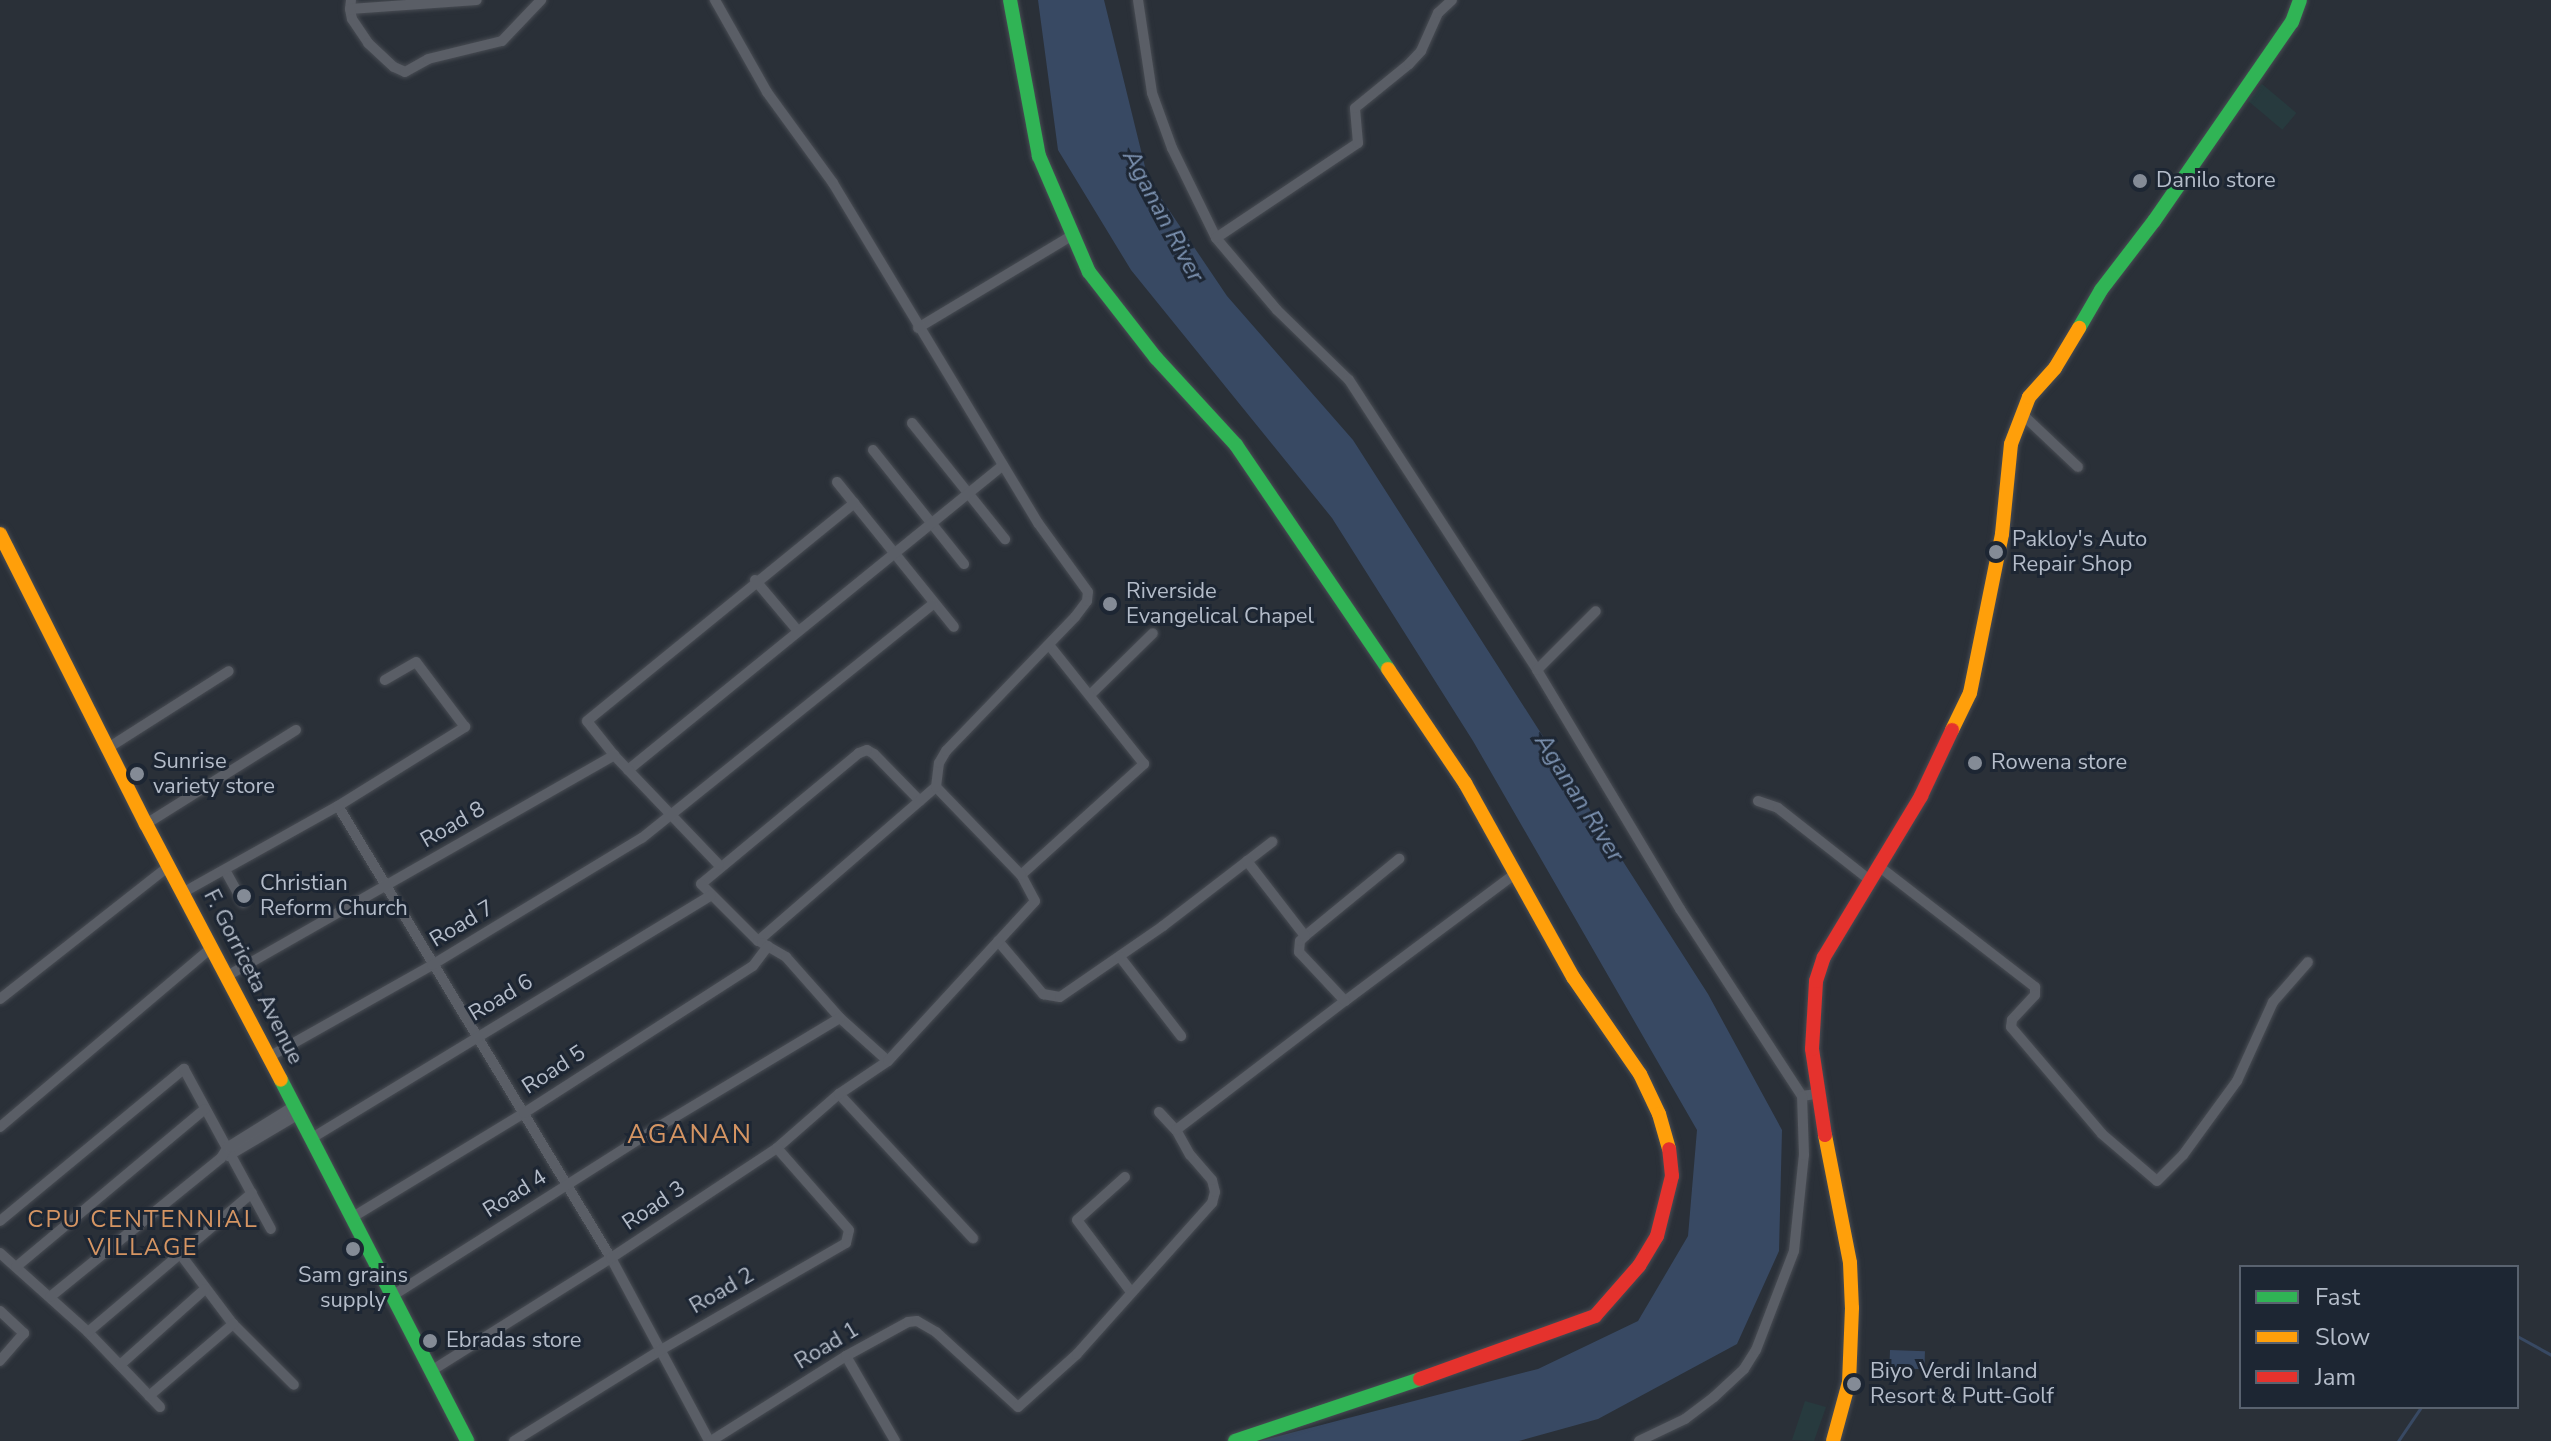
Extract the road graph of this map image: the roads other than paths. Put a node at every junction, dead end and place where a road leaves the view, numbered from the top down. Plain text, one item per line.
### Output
1 (477, 0) edge
2 (541, 0) edge
3 (715, 0) edge
4 (1010, 0) edge
5 (1138, 0) edge
6 (1452, 0) edge
7 (2300, 0) edge
8 (351, 4) edge
9 (1071, 236) junction
10 (1216, 238) junction
11 (918, 328) junction
12 (2022, 414) junction
13 (912, 423) dead end
14 (873, 450) dead end
15 (1003, 465) junction
16 (2078, 467) dead end
17 (837, 482) dead end
18 (966, 495) junction
19 (854, 503) junction
20 (929, 524) junction
21 (0, 534) edge
22 (1005, 539) dead end
23 (894, 553) junction
24 (964, 564) dead end
25 (755, 580) junction
26 (933, 604) junction
27 (1596, 611) dead end
28 (954, 627) dead end
29 (798, 631) junction
30 (1153, 633) dead end
31 (1049, 645) junction
32 (1537, 670) junction
33 (229, 671) dead end
34 (385, 680) dead end
35 (1090, 695) junction
36 (296, 730) dead end
37 (108, 748) junction
38 (614, 755) junction
39 (628, 770) junction
40 (936, 787) junction
41 (920, 801) junction
42 (1758, 801) dead end
43 (338, 806) junction
44 (670, 815) junction
45 (146, 824) junction
46 (1272, 842) dead end
47 (1399, 859) dead end
48 (1247, 861) junction
49 (719, 865) junction
50 (168, 867) junction
51 (1881, 868) junction
52 (225, 870) junction
53 (1515, 874) junction
54 (1021, 875) junction
55 (1871, 881) junction
56 (384, 887) junction
57 (184, 892) junction
58 (711, 895) junction
59 (243, 902) dead end
60 (1305, 936) junction
61 (998, 941) junction
62 (763, 944) junction
63 (212, 947) junction
64 (1120, 957) junction
65 (2308, 962) dead end
66 (432, 965) junction
67 (227, 976) junction
68 (0, 999) edge
69 (1345, 1001) junction
70 (840, 1018) junction
71 (1181, 1036) dead end
72 (475, 1037) junction
73 (269, 1057) junction
74 (888, 1061) junction
75 (839, 1094) junction
76 (1809, 1095) junction
77 (205, 1109) junction
78 (296, 1110) junction
79 (1159, 1112) dead end
80 (524, 1113) junction
81 (0, 1127) edge
82 (1176, 1130) junction
83 (312, 1138) junction
84 (777, 1148) junction
85 (227, 1153) junction
86 (1125, 1177) dead end
87 (565, 1186) junction
88 (252, 1193) junction
89 (353, 1217) junction
90 (0, 1221) edge
91 (271, 1229) dead end
92 (973, 1238) dead end
93 (0, 1253) edge
94 (181, 1255) junction
95 (611, 1258) junction
96 (16, 1267) junction
97 (205, 1289) junction
98 (1131, 1292) junction
99 (392, 1296) junction
100 (50, 1297) junction
101 (0, 1311) edge
102 (233, 1324) junction
103 (88, 1332) junction
104 (659, 1351) junction
105 (846, 1356) junction
106 (0, 1361) edge
107 (120, 1365) junction
108 (431, 1371) junction
109 (294, 1385) dead end
110 (149, 1396) junction
111 (160, 1407) dead end
112 (467, 1441) edge
113 (514, 1441) edge
114 (710, 1441) edge
115 (895, 1441) edge
116 (1235, 1441) edge
117 (1639, 1441) edge
118 (1833, 1441) edge

1 - 8 street
2 - 8 street
3 - 11 street
4 - 9 street
5 - 10 street
6 - 10 street
7 - 12 street
9 - 11 street
9 - 53 street
10 - 32 street
11 - 15 street
12 - 16 street
12 - 51 street
13 - 18 street
14 - 20 street
15 - 18 street
15 - 31 street
17 - 19 street
18 - 20 street
18 - 22 street
19 - 23 street
19 - 25 street
20 - 23 street
20 - 24 street
21 - 37 street, F. Gorriceta Avenue
23 - 26 street
23 - 29 street
25 - 29 street
25 - 38 street
26 - 28 street
26 - 44 street, Road 7
27 - 32 street
29 - 39 street
30 - 35 street
31 - 35 street
31 - 40 street
32 - 76 street
33 - 37 street
34 - 43 street
35 - 54 street
36 - 45 street
37 - 45 street, F. Gorriceta Avenue
38 - 39 street
38 - 56 street, Road 8
39 - 44 street
40 - 41 street, Road 5
40 - 54 street
41 - 49 street
41 - 62 street, Road 5
42 - 55 street
43 - 52 street
43 - 56 street
44 - 49 street
44 - 66 street, Road 7
45 - 50 street, F. Gorriceta Avenue
46 - 48 street
47 - 60 street
48 - 60 street
48 - 64 street
49 - 58 street
50 - 57 street, F. Gorriceta Avenue
50 - 68 street
51 - 55 street
51 - 65 street
52 - 57 street
52 - 59 street
53 - 69 street
53 - 116 street
54 - 61 street, Road 3
55 - 76 street
56 - 66 street
56 - 67 street, Road 8
57 - 63 street, F. Gorriceta Avenue
58 - 62 street
58 - 72 street, Road 6
60 - 69 street
61 - 64 street
61 - 74 street, Road 3
62 - 70 street
62 - 80 street, Road 5
63 - 67 street, F. Gorriceta Avenue
63 - 81 street
64 - 71 street
66 - 72 street
66 - 73 street, Road 7
67 - 73 street, F. Gorriceta Avenue
69 - 82 street
70 - 74 street
70 - 87 street, Road 4
72 - 80 street
72 - 83 street, Road 6
73 - 78 street, F. Gorriceta Avenue
74 - 75 street, Road 3
75 - 84 street, Road 3
75 - 92 street
76 - 117 street
76 - 118 street
77 - 85 street
77 - 90 street
77 - 96 street
78 - 83 street, F. Gorriceta Avenue
78 - 85 street
79 - 82 street
80 - 87 street
80 - 89 street, Road 5
82 - 98 street
83 - 89 street, F. Gorriceta Avenue
84 - 95 street, Road 3
84 - 104 street, Road 2
85 - 88 street
85 - 100 street
86 - 98 street
87 - 95 street
87 - 99 street, Road 4
88 - 91 street
88 - 94 street
89 - 99 street, F. Gorriceta Avenue
93 - 96 street
94 - 97 street
94 - 103 street
95 - 104 street
95 - 108 street, Road 3
96 - 100 street
97 - 102 street
97 - 107 street
98 - 105 street, Road 1
99 - 108 street, F. Gorriceta Avenue
100 - 103 street
101 - 106 street
102 - 109 street
102 - 110 street
103 - 107 street
104 - 113 street, Road 2
104 - 114 street
105 - 114 street, Road 1
105 - 115 street
107 - 110 street
108 - 112 street, F. Gorriceta Avenue
110 - 111 street

